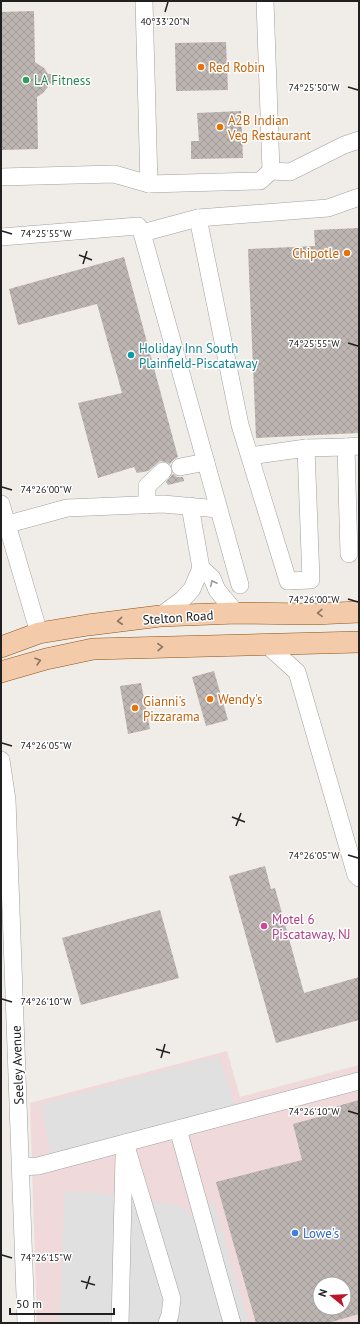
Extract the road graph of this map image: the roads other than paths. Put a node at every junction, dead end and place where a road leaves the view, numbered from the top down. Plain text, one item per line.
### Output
1 (144, 1) edge
2 (265, 1) edge
3 (359, 140) edge
4 (271, 171) junction
5 (1, 177) edge
6 (149, 184) junction
7 (359, 197) edge
8 (198, 218) junction
9 (142, 233) junction
10 (1, 238) edge
11 (353, 446) edge
12 (306, 448) junction
13 (250, 456) junction
14 (206, 462) junction
15 (180, 467) dead end
16 (163, 471) dead end
17 (1, 504) edge
18 (147, 505) junction
19 (190, 506) junction
20 (218, 508) junction
21 (4, 525) edge
22 (349, 554) dead end
23 (201, 568) junction
24 (240, 585) dead end
25 (359, 612) edge
26 (236, 613) junction
27 (160, 616) junction
28 (39, 633) junction
29 (359, 642) edge
30 (266, 644) junction
31 (1, 647) edge
32 (1, 672) edge
33 (1, 760) edge
34 (359, 878) edge
35 (359, 1081) edge
36 (178, 1129) junction
37 (125, 1143) junction
38 (21, 1167) junction
39 (26, 1323) edge
40 (120, 1323) edge
41 (167, 1323) edge
42 (232, 1323) edge

1 - 6 street
2 - 4 street
3 - 4 street
4 - 6 street
5 - 6 street
7 - 8 street
8 - 9 street
8 - 13 street
9 - 10 street
9 - 14 street
11 - 12 street
11 - 22 street
12 - 13 street
12 - 13 street
14 - 15 street
14 - 20 street
16 - 18 street
17 - 21 street
18 - 19 street
18 - 21 street
19 - 20 street
19 - 23 street
20 - 24 street
21 - 28 street
26 -> 23 street
23 - 27 street
25 -> 26 main road, Stelton Road
26 - 27 main road, Stelton Road
27 -> 28 main road, Stelton Road
28 - 31 main road, Stelton Road
29 - 30 main road
32 -> 30 main road
30 - 34 street
33 - 38 street, Seeley Avenue
35 - 36 street
36 - 37 street
36 - 42 street
37 - 38 street
37 - 40 street
37 - 41 street
38 - 39 street, Seeley Avenue

